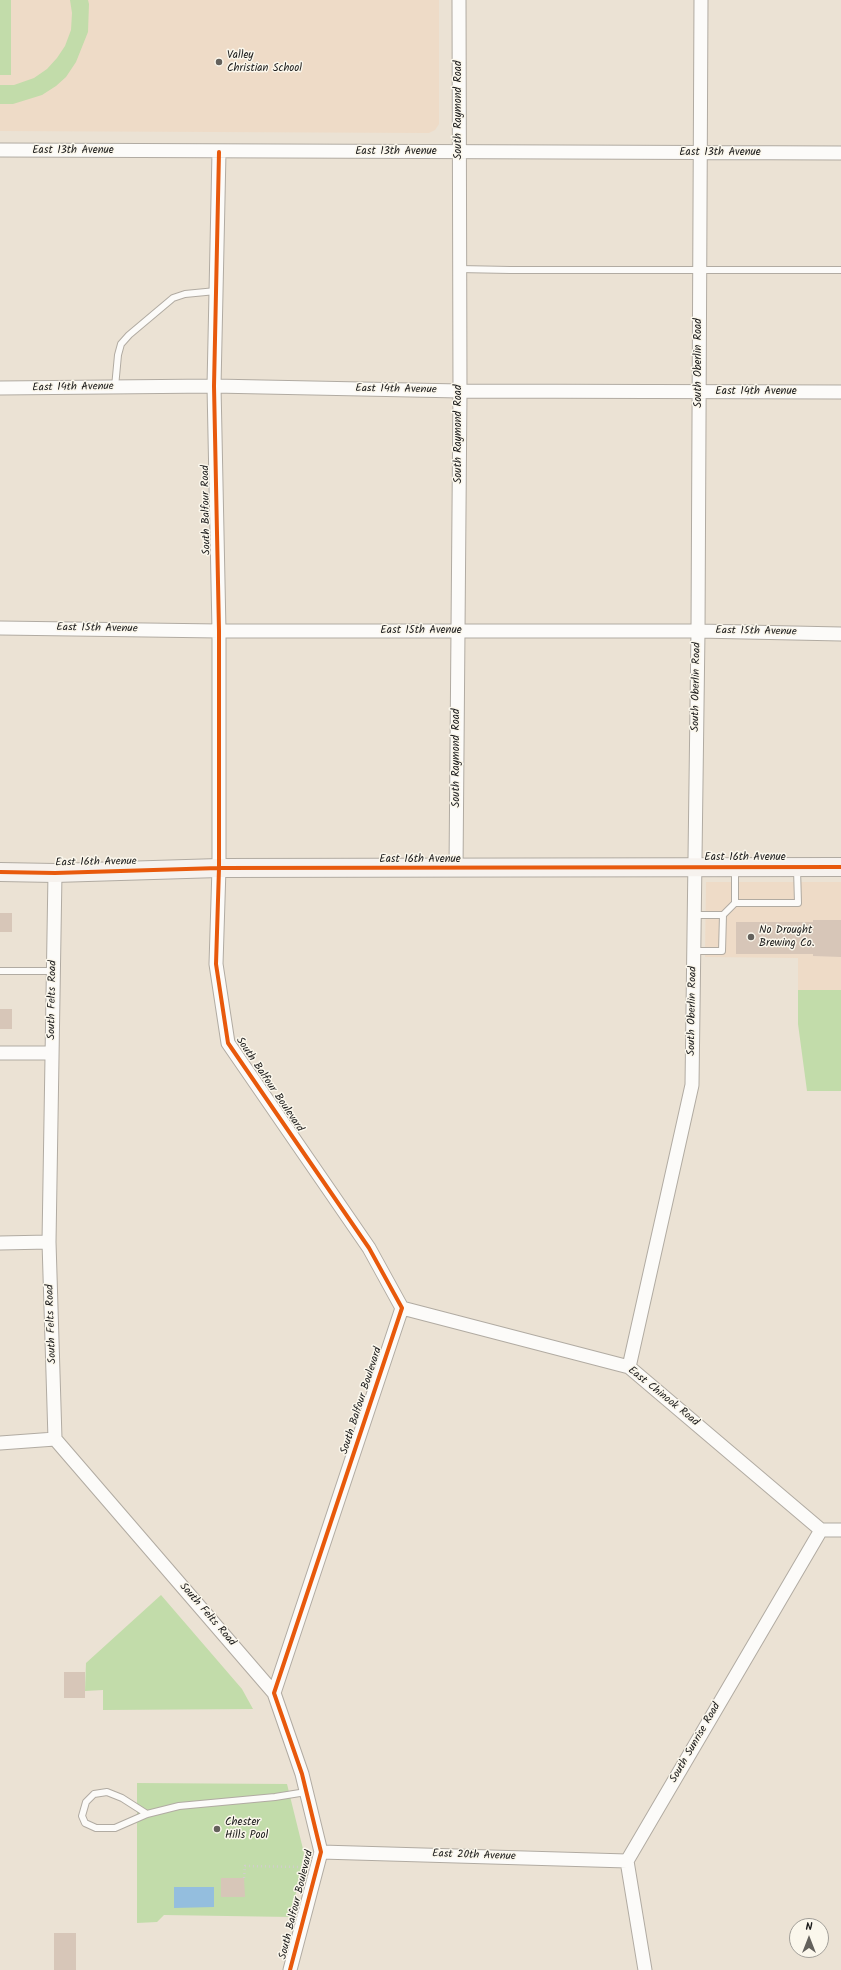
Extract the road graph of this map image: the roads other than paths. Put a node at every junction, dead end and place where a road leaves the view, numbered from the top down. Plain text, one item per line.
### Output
1 (459, 0) edge
2 (701, 0) edge
3 (0, 150) edge
4 (218, 152) junction
5 (458, 152) junction
6 (701, 153) junction
7 (841, 153) edge
8 (459, 269) junction
9 (700, 270) junction
10 (841, 270) edge
11 (216, 291) junction
12 (214, 386) junction
13 (115, 387) junction
14 (0, 388) edge
15 (460, 391) junction
16 (699, 392) junction
17 (841, 392) edge
18 (0, 628) edge
19 (218, 631) junction
20 (458, 631) junction
21 (698, 631) junction
22 (841, 634) edge
23 (695, 866) junction
24 (735, 867) junction
25 (797, 867) junction
26 (841, 867) edge
27 (218, 868) junction
28 (456, 869) junction
29 (0, 872) edge
30 (55, 873) junction
31 (735, 903) junction
32 (694, 915) junction
33 (723, 915) junction
34 (694, 951) junction
35 (0, 970) edge
36 (54, 971) junction
37 (0, 1053) edge
38 (52, 1053) junction
39 (49, 1242) junction
40 (0, 1243) edge
41 (402, 1308) junction
42 (629, 1367) junction
43 (55, 1439) junction
44 (0, 1443) edge
45 (822, 1530) junction
46 (841, 1530) edge
47 (274, 1693) junction
48 (306, 1792) junction
49 (147, 1814) junction
50 (321, 1852) junction
51 (627, 1861) junction
52 (290, 1970) edge
53 (645, 1970) edge

1 - 5 street, South Raymond Road
2 - 6 street, South Oberlin Road
3 - 4 street, East 13th Avenue
4 - 5 street, East 13th Avenue
4 - 11 street, South Balfour Road
5 - 6 street, East 13th Avenue
5 - 8 street, South Raymond Road
6 - 7 street, East 13th Avenue
6 - 9 street, South Oberlin Road
8 - 9 lane
8 - 15 street, South Raymond Road
9 - 10 lane
9 - 16 street, South Oberlin Road
11 - 12 street, South Balfour Road
11 - 13 lane
12 - 13 street, East 14th Avenue
12 - 15 street, East 14th Avenue
12 - 19 street, South Balfour Road
13 - 14 street, East 14th Avenue
15 - 16 street, East 14th Avenue
15 - 20 street, South Raymond Road
16 - 17 street, East 14th Avenue
16 - 21 street, South Oberlin Road
18 - 19 street, East 15th Avenue
19 - 20 street, East 15th Avenue
19 - 27 street, South Balfour Road
20 - 21 street, East 15th Avenue
20 - 28 street, South Raymond Road
21 - 22 street, East 15th Avenue
21 - 23 street, South Oberlin Road
23 - 24 main road, East 16th Avenue
23 - 28 main road, East 16th Avenue
23 - 32 street, South Oberlin Road
24 - 25 main road, East 16th Avenue
24 - 31 lane
25 - 26 main road, East 16th Avenue
25 - 31 lane
27 - 28 main road, East 16th Avenue
27 - 30 main road, East 16th Avenue
27 - 41 street, South Balfour Boulevard
29 - 30 main road, East 16th Avenue
30 - 36 street, South Felts Road
31 - 33 lane
32 - 33 lane
32 - 34 street, South Oberlin Road
33 - 34 lane
34 - 42 street, South Oberlin Road
35 - 36 lane
36 - 38 street, South Felts Road
37 - 38 street
38 - 39 street, South Felts Road
39 - 40 street
39 - 43 street, South Felts Road
41 - 42 street, East Chinook Road
41 - 47 street, South Balfour Boulevard
42 - 45 street, East Chinook Road
43 - 44 street
43 - 47 street, South Felts Road
45 - 46 street
45 - 51 street, South Sunrise Road
47 - 48 street, South Balfour Boulevard
48 - 49 lane
48 - 50 street, South Balfour Boulevard
49 - 49 lane
50 - 51 street, East 20th Avenue
50 - 52 street, South Balfour Boulevard
51 - 53 street

